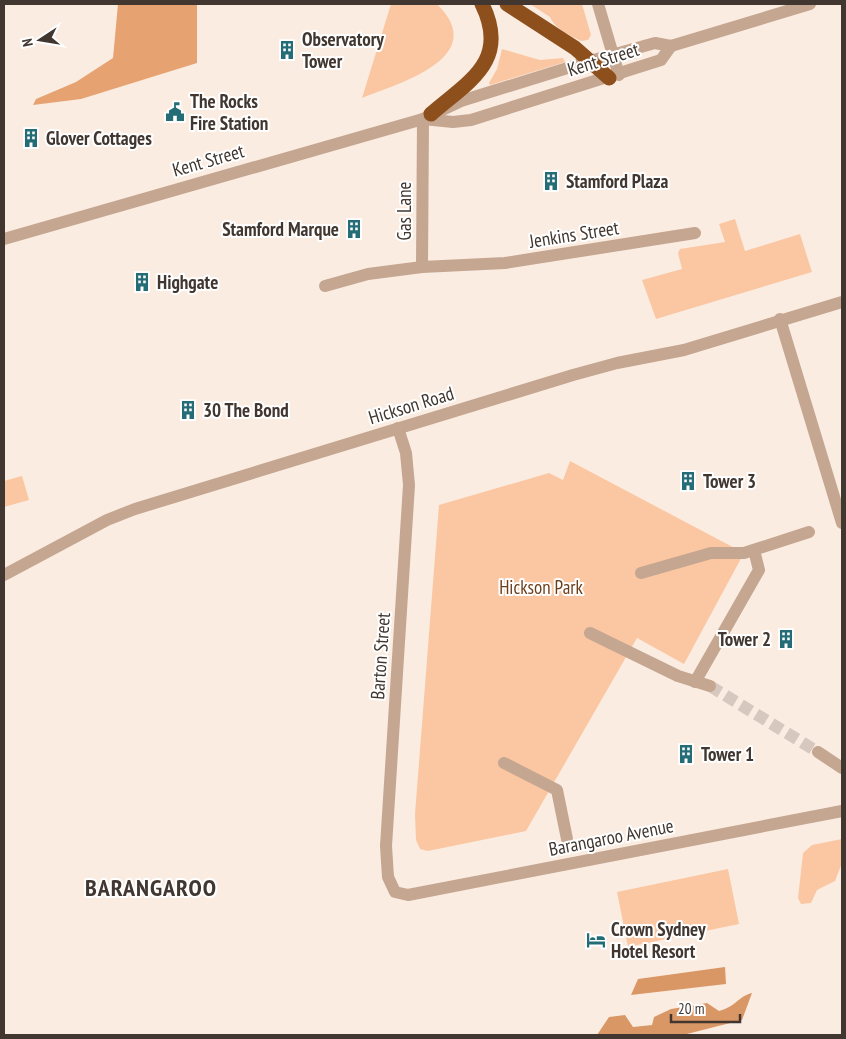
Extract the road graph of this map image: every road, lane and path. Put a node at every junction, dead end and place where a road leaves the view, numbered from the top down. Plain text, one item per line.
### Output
1 (482, 4) edge
2 (507, 4) edge
3 (598, 4) edge
4 (810, 4) edge
5 (671, 46) junction
6 (613, 54) junction
7 (590, 61) junction
8 (614, 76) junction
9 (427, 117) junction
10 (695, 233) dead end
11 (4, 240) edge
12 (458, 266) joint
13 (422, 267) junction
14 (325, 286) dead end
15 (842, 302) edge
16 (780, 320) junction
17 (398, 428) junction
18 (842, 523) edge
19 (809, 532) dead end
20 (754, 550) junction
21 (641, 573) dead end
22 (4, 575) edge
23 (590, 633) dead end
24 (695, 682) junction
25 (710, 686) tunnel mouth
26 (818, 752) tunnel mouth
27 (504, 763) dead end
28 (842, 768) edge
29 (842, 811) edge
30 (567, 839) dead end
31 (391, 886) joint

1 - 9 highway
2 - 7 highway
3 - 6 street
4 - 5 street, Kent Street
5 - 6 street, Kent Street
5 - 8 street, Kent Street
6 - 7 street, Kent Street
6 - 8 street
7 - 8 highway
7 - 9 street, Kent Street
8 - 9 street, Kent Street
9 - 11 street, Kent Street
9 - 13 street, Gas Lane
10 - 12 street, Jenkins Street
12 - 13 street, Gas Lane
13 - 14 street
15 - 16 street, Hickson Road
16 - 17 street, Hickson Road
16 - 18 street
17 - 22 street, Hickson Road
17 - 31 street, Barton Street
19 - 20 street
20 - 21 street
20 - 24 street
23 - 24 street
24 - 25 street
26 - 28 street
27 - 30 street
29 - 31 street, Barangaroo Avenue

